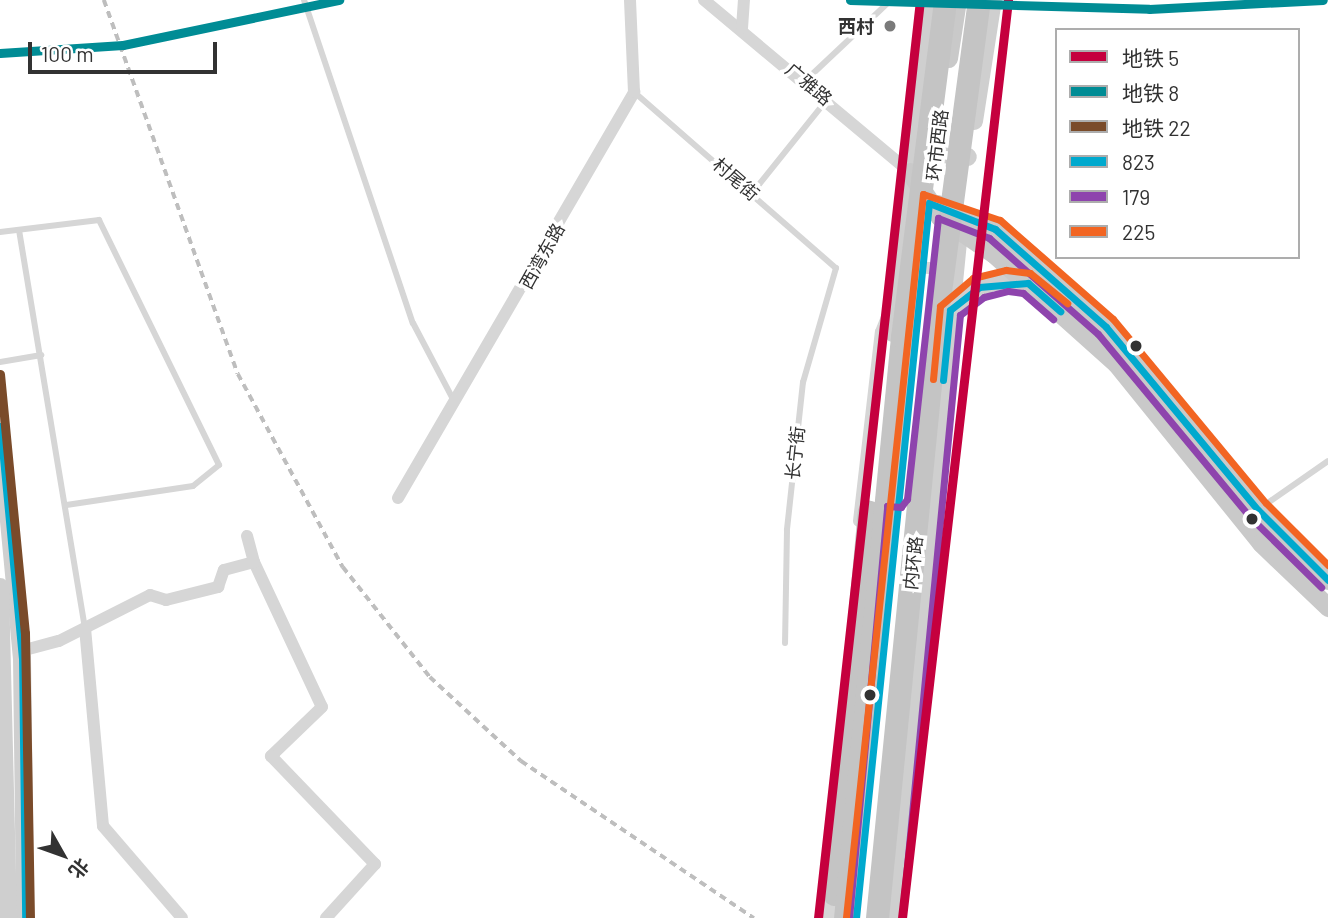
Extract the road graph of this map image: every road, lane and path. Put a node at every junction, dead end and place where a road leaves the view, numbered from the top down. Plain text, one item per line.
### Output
1 (304, 0) edge
2 (630, 0) edge
3 (704, 0) edge
4 (744, 0) edge
5 (891, 0) edge
6 (934, 0) edge
7 (945, 0) edge
8 (957, 0) edge
9 (970, 0) edge
10 (979, 0) edge
11 (990, 0) edge
12 (966, 25) junction
13 (742, 28) junction
14 (805, 81) junction
15 (634, 92) junction
16 (827, 100) junction
17 (941, 154) junction
18 (968, 157) junction
19 (911, 172) junction
20 (753, 192) junction
21 (19, 230) junction
22 (934, 230) junction
23 (0, 232) edge
24 (836, 268) joint
25 (1028, 283) junction
26 (894, 298) junction
27 (950, 310) junction
28 (41, 355) junction
29 (0, 362) edge
30 (457, 407) junction
31 (0, 426) edge
32 (1328, 461) edge
33 (932, 492) junction
34 (895, 494) junction
35 (398, 498) dead end
36 (66, 505) junction
37 (1258, 510) junction
38 (247, 536) dead end
39 (254, 562) junction
40 (1328, 580) edge
41 (0, 587) edge
42 (1328, 607) edge
43 (85, 628) junction
44 (785, 643) dead end
45 (21, 651) junction
46 (3, 676) edge
47 (884, 775) junction
48 (906, 777) junction
49 (4, 873) edge
50 (834, 894) joint
51 (8, 918) edge
52 (26, 918) edge
53 (182, 918) edge
54 (326, 918) edge
55 (822, 918) edge
56 (834, 918) edge
57 (845, 918) edge
58 (856, 918) edge
59 (870, 918) edge
60 (877, 918) edge
61 (891, 918) edge

1 - 30 lane
2 - 15 street
3 - 13 street, 广雅路
4 - 13 street
5 - 14 lane
6 - 19 main road
7 - 22 highway, 内环路, bridge
8 - 17 main road, 环市西路
9 - 12 main road, 环市西路
10 - 22 highway, 内环路, bridge
11 - 12 main road
11 - 18 main road
11 - 22 highway, bridge
12 - 17 main road, 环市西路
13 - 14 street, 广雅路
14 - 16 street, 广雅路
15 - 20 lane, 村尾街
15 - 30 street, 西湾东路
16 - 19 street, 广雅路
16 - 20 lane
17 - 18 main road
17 - 22 main road, 环市西路
18 - 22 main road
19 - 22 main road
19 - 22 main road
20 - 24 lane, 村尾街
21 - 23 lane
21 - 28 lane
21 - 36 lane
22 - 25 main road
22 - 26 main road
22 - 26 main road
22 - 27 main road
22 - 34 main road, 环市西路
22 - 37 main road
22 - 50 highway, bridge
22 - 57 highway, 内环路, bridge
22 - 60 highway, 内环路, bridge
24 - 44 lane, 长宁街
25 - 27 main road
25 - 42 main road
26 - 34 main road
26 - 55 street
27 - 33 main road
28 - 29 lane
28 - 36 lane
30 - 35 street, 西湾东路
31 - 45 main road
32 - 37 lane
33 - 34 street
33 - 48 main road
34 - 47 main road, 环市西路
34 - 56 main road
34 - 58 main road, 环市西路
36 - 43 lane
37 - 40 main road
38 - 39 street
39 - 43 street
39 - 54 street
41 - 46 main road
43 - 45 street
43 - 53 street
45 - 52 main road
46 - 49 main road
47 - 48 street
47 - 59 main road, 环市西路
48 - 61 main road
49 - 51 main road
50 - 56 main road

